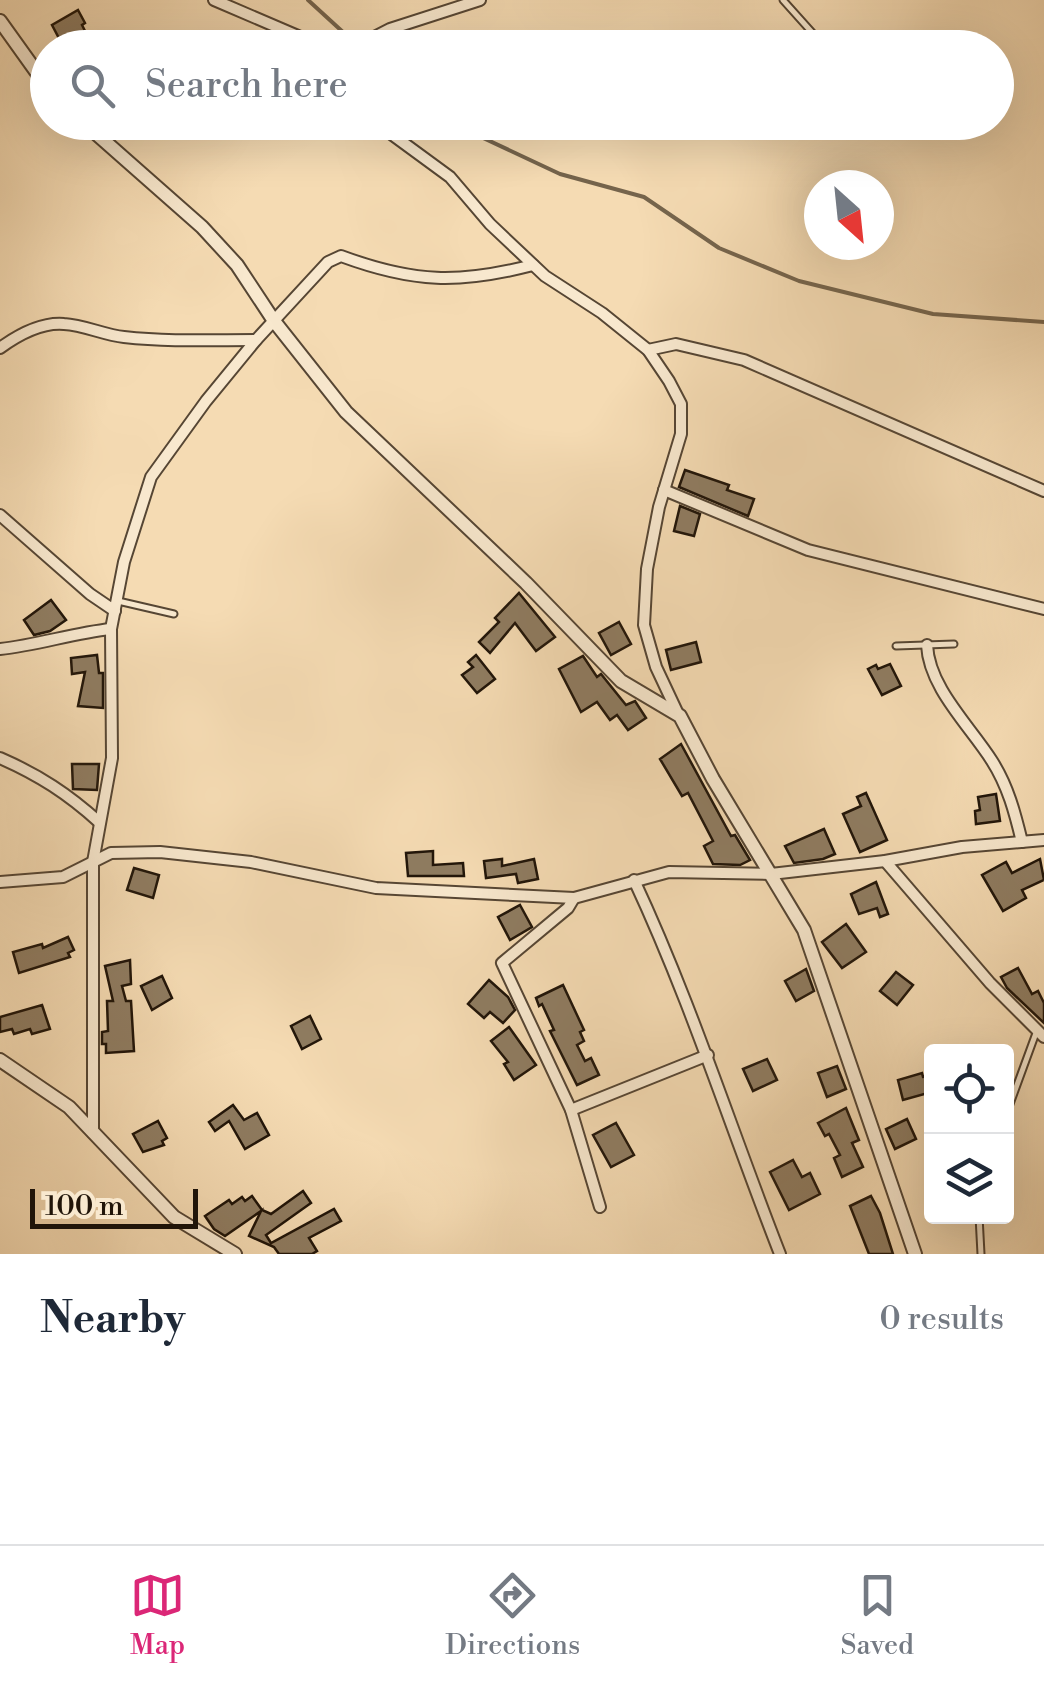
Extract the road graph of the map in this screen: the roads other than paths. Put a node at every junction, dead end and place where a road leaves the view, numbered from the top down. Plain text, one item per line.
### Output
1 (214, 0) edge
2 (480, 0) edge
3 (784, 0) edge
4 (0, 22) edge
5 (284, 30) edge
6 (396, 30) edge
7 (810, 30) edge
8 (30, 68) edge
9 (103, 140) edge
10 (400, 140) edge
11 (533, 265) junction
12 (274, 321) junction
13 (256, 340) junction
14 (0, 348) edge
15 (648, 350) junction
16 (664, 490) junction
17 (1044, 491) edge
18 (0, 515) edge
19 (116, 606) junction
20 (1044, 609) edge
21 (174, 614) dead end
22 (111, 629) junction
23 (954, 644) dead end
24 (927, 645) junction
25 (896, 646) dead end
26 (0, 648) edge
27 (680, 716) junction
28 (0, 758) edge
29 (99, 822) junction
30 (1044, 840) edge
31 (1022, 842) junction
32 (885, 861) junction
33 (94, 862) junction
34 (771, 874) junction
35 (634, 880) junction
36 (0, 882) edge
37 (574, 898) junction
38 (1040, 1035) edge
39 (708, 1055) junction
40 (0, 1060) edge
41 (1014, 1097) edge
42 (572, 1110) junction
43 (94, 1133) junction
44 (600, 1207) dead end
45 (979, 1224) edge
46 (227, 1252) edge
47 (780, 1254) edge
48 (915, 1254) edge
49 (981, 1254) edge

1 - 5 street
2 - 6 street
3 - 7 lane
4 - 8 street
9 - 12 street
10 - 11 street
11 - 12 street
11 - 15 street
12 - 13 street
12 - 27 street
13 - 14 street
13 - 19 street
15 - 16 street
15 - 17 street
16 - 20 street
16 - 27 street
18 - 19 street
19 - 21 lane
19 - 22 street
22 - 26 street
22 - 29 street
23 - 24 lane
24 - 25 lane
24 - 31 street
27 - 34 street
28 - 29 street
29 - 33 street
30 - 31 street
31 - 32 street
32 - 34 street
32 - 38 street
33 - 36 street
33 - 37 street
33 - 43 street
34 - 35 street
34 - 48 street
35 - 37 street
35 - 39 street
37 - 42 street
38 - 41 lane
39 - 42 street
39 - 47 street
40 - 43 street
42 - 44 street
43 - 46 street
45 - 49 lane

